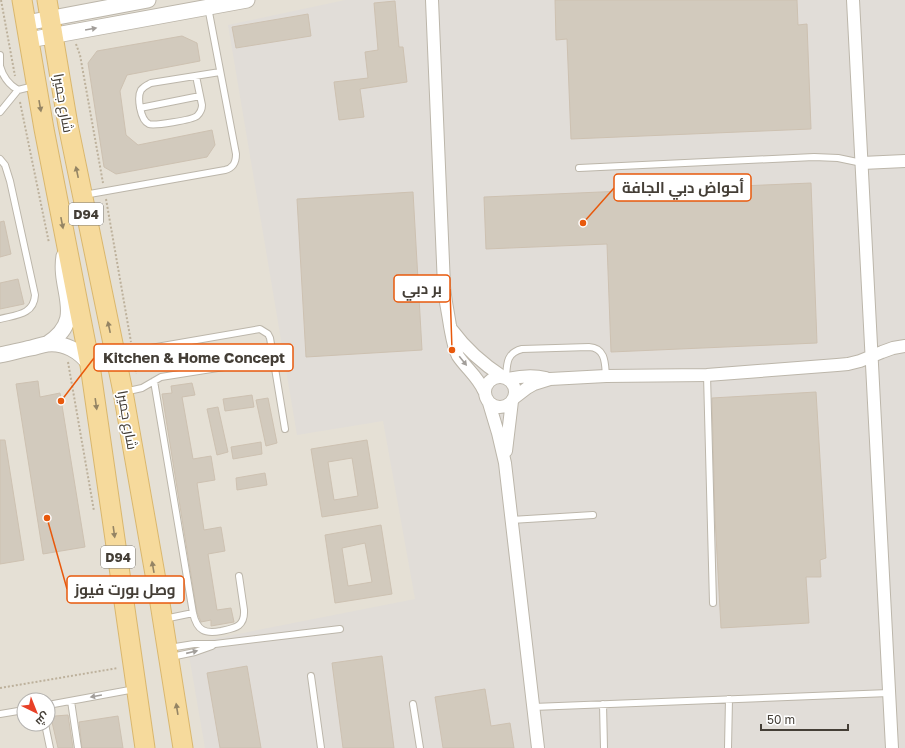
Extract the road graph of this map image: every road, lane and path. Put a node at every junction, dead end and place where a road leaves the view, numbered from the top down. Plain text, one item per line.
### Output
1 (1, 0) edge
2 (22, 0) edge
3 (47, 0) edge
4 (148, 0) edge
5 (247, 0) edge
6 (432, 0) edge
7 (853, 0) edge
8 (200, 7) junction
9 (51, 27) junction
10 (28, 31) junction
11 (72, 33) junction
12 (0, 54) edge
13 (0, 66) edge
14 (220, 72) junction
15 (196, 76) junction
16 (36, 85) junction
17 (18, 90) junction
18 (200, 96) junction
19 (140, 108) junction
20 (0, 112) edge
21 (0, 159) edge
22 (905, 161) edge
23 (862, 163) junction
24 (579, 168) dead end
25 (104, 191) junction
26 (82, 195) junction
27 (58, 244) junction
28 (0, 319) edge
29 (450, 327) junction
30 (48, 344) junction
31 (905, 346) edge
32 (124, 352) junction
33 (0, 355) edge
34 (872, 356) junction
35 (274, 360) junction
36 (90, 365) junction
37 (707, 374) junction
38 (606, 376) junction
39 (505, 378) junction
40 (550, 379) junction
41 (154, 381) junction
42 (131, 390) junction
43 (484, 391) junction
44 (513, 399) junction
45 (489, 403) junction
46 (285, 429) dead end
47 (504, 463) junction
48 (593, 515) dead end
49 (511, 520) junction
50 (239, 576) dead end
51 (713, 603) dead end
52 (193, 613) junction
53 (162, 619) junction
54 (128, 629) junction
55 (340, 629) dead end
56 (168, 653) junction
57 (121, 667) dead end
58 (311, 676) dead end
59 (0, 688) edge
60 (137, 689) junction
61 (889, 693) junction
62 (729, 699) junction
63 (71, 701) junction
64 (56, 704) edge
65 (413, 704) dead end
66 (602, 704) junction
67 (533, 707) junction
68 (16, 711) edge
69 (0, 714) edge
70 (47, 732) edge
71 (50, 748) edge
72 (78, 748) edge
73 (145, 748) edge
74 (157, 748) edge
75 (183, 748) edge
76 (321, 748) edge
77 (420, 748) edge
78 (538, 748) edge
79 (604, 748) edge
80 (728, 748) edge
81 (892, 748) edge

1 - 17 path
2 - 10 main road, شارع جميرا / D94
3 - 9 main road, شارع جميرا / D94
4 - 9 street
5 - 8 street
6 - 29 street
7 - 23 street
11 -> 8 street
8 - 14 lane
9 - 10 street
9 - 11 street
26 -> 9 main road, شارع جميرا / D94
10 - 16 main road, شارع جميرا / D94
11 - 25 path
12 - 13 lane
13 - 17 lane
14 - 15 lane
14 - 25 lane
15 - 18 lane
15 - 19 lane
16 - 17 lane
16 -> 27 main road, شارع جميرا / D94
17 - 20 lane
17 - 27 path
18 - 19 lane
18 - 19 lane
21 - 28 lane
22 - 23 street
23 - 24 lane
23 - 34 street
25 - 26 lane
25 - 32 path
32 -> 26 main road, شارع جميرا / D94
27 - 30 street
27 - 36 main road, شارع جميرا / D94
29 - 39 street
29 -> 43 street
30 - 33 street
30 - 36 street
31 - 34 street
32 - 35 lane
32 - 42 main road, شارع جميرا / D94
32 - 42 path
34 - 37 street
34 - 61 street
35 - 41 lane
35 - 46 lane
36 -> 54 main road, شارع جميرا / D94
37 - 38 street
37 - 51 lane
38 - 39 lane
38 - 40 street
39 - 40 street
39 - 43 street
39 - 44 street
40 - 44 street
41 - 42 lane
41 - 52 lane
53 -> 42 main road, شارع جميرا / D94
43 - 45 street
44 - 45 street
44 - 47 street
45 - 47 street
47 - 49 street
48 - 49 lane
49 - 67 street
50 - 52 lane
52 - 53 lane
53 - 56 main road, شارع جميرا / D94
54 - 60 main road, شارع جميرا / D94
54 - 74 main road
55 - 56 lane
75 -> 56 main road, شارع جميرا / D94
57 - 59 path
58 - 76 lane
60 -> 63 lane
60 - 73 main road, شارع جميرا / D94
61 - 62 lane
61 - 81 street
62 - 66 lane
62 - 80 lane
63 - 64 lane
63 - 72 lane
65 - 77 lane
66 - 67 lane
66 - 79 lane
67 - 78 street
68 - 69 lane
70 - 71 lane

